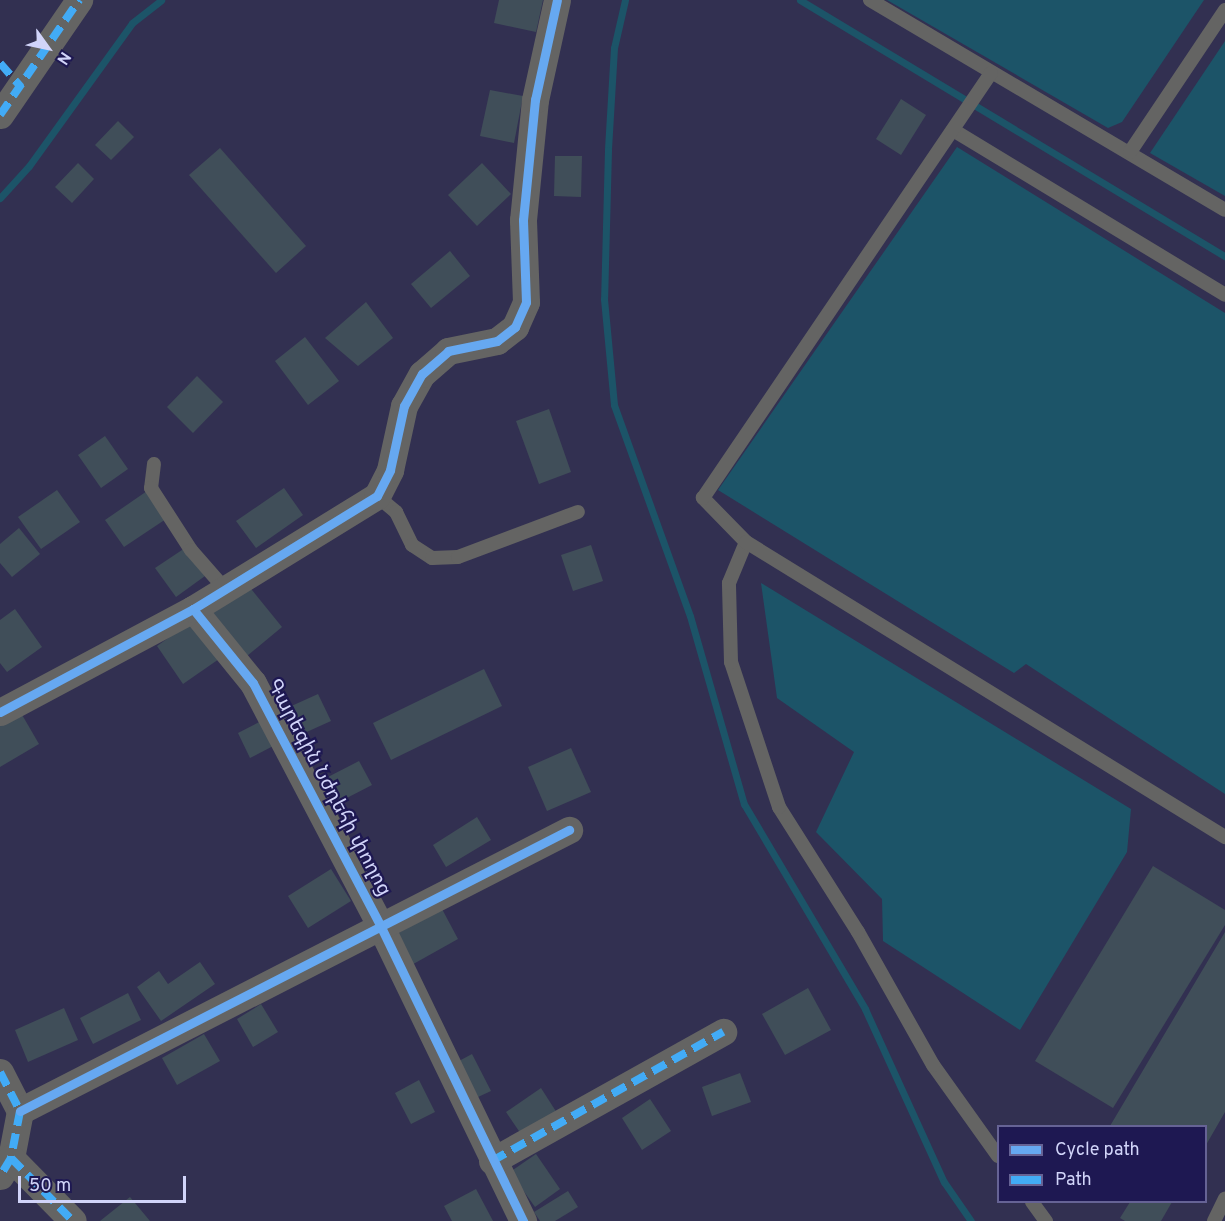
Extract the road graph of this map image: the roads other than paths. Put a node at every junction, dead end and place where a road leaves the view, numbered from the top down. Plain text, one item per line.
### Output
1 (79, 0) edge
2 (557, 0) edge
3 (870, 0) edge
4 (1225, 10) edge
5 (991, 73) junction
6 (0, 115) edge
7 (953, 130) junction
8 (1130, 152) junction
9 (1225, 210) edge
10 (1225, 295) edge
11 (154, 464) dead end
12 (377, 496) junction
13 (578, 512) dead end
14 (746, 542) junction
15 (225, 590) junction
16 (193, 609) junction
17 (0, 712) edge
18 (569, 830) dead end
19 (1225, 837) edge
20 (380, 925) junction
21 (723, 1032) dead end
22 (0, 1072) edge
23 (20, 1111) junction
24 (997, 1153) edge
25 (492, 1161) junction
26 (6, 1167) edge
27 (1225, 1198) edge
28 (1033, 1203) edge
29 (73, 1221) edge
30 (523, 1221) edge
31 (1046, 1221) edge
32 (1214, 1221) edge

1 - 6 street
2 - 12 street
3 - 5 lane
4 - 8 lane
5 - 7 lane
5 - 8 lane
7 - 10 lane
7 - 14 lane
8 - 9 lane
11 - 15 lane
12 - 13 lane
12 - 15 street
14 - 19 lane
14 - 24 lane
15 - 16 street
16 - 17 street
16 - 20 street, Գարեգին Նժդեհի փողոց
18 - 20 street
20 - 23 street
20 - 25 street, Գարեգին Նժդեհի փողոց
21 - 25 street
22 - 23 street
23 - 26 street
25 - 30 street, Գարեգին Նժդեհի փողոց
26 - 29 street
27 - 32 lane
28 - 31 lane

